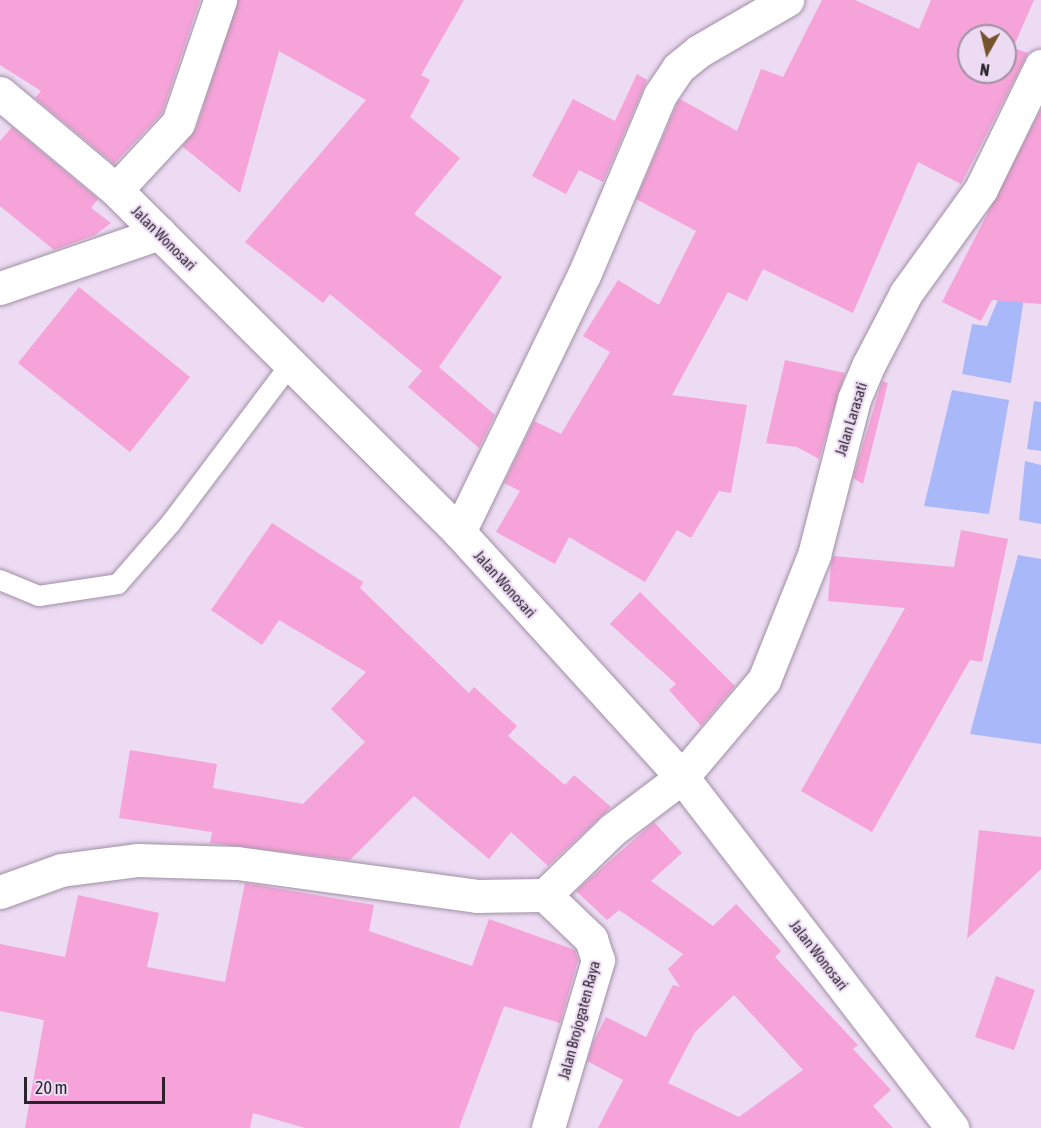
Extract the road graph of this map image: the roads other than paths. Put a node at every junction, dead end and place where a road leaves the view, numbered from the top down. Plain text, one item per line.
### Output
1 (220, 0) edge
2 (787, 0) edge
3 (1041, 66) edge
4 (0, 93) edge
5 (117, 190) junction
6 (160, 233) junction
7 (0, 288) edge
8 (291, 364) junction
9 (459, 532) junction
10 (0, 580) edge
11 (682, 777) junction
12 (0, 892) edge
13 (545, 895) junction
14 (548, 1128) edge
15 (952, 1128) edge

1 - 5 main road
2 - 9 main road
3 - 11 main road, Jalan Larasati
4 - 5 main road, Jalan Wonosari
5 - 6 main road, Jalan Wonosari
6 - 7 main road
6 - 8 main road, Jalan Wonosari
8 - 9 main road, Jalan Wonosari
8 - 10 lane
9 - 11 main road, Jalan Wonosari
11 - 13 main road, Jalan Larasati
11 - 15 main road, Jalan Wonosari
12 - 13 main road
13 - 14 main road, Jalan Brojogaten Raya

